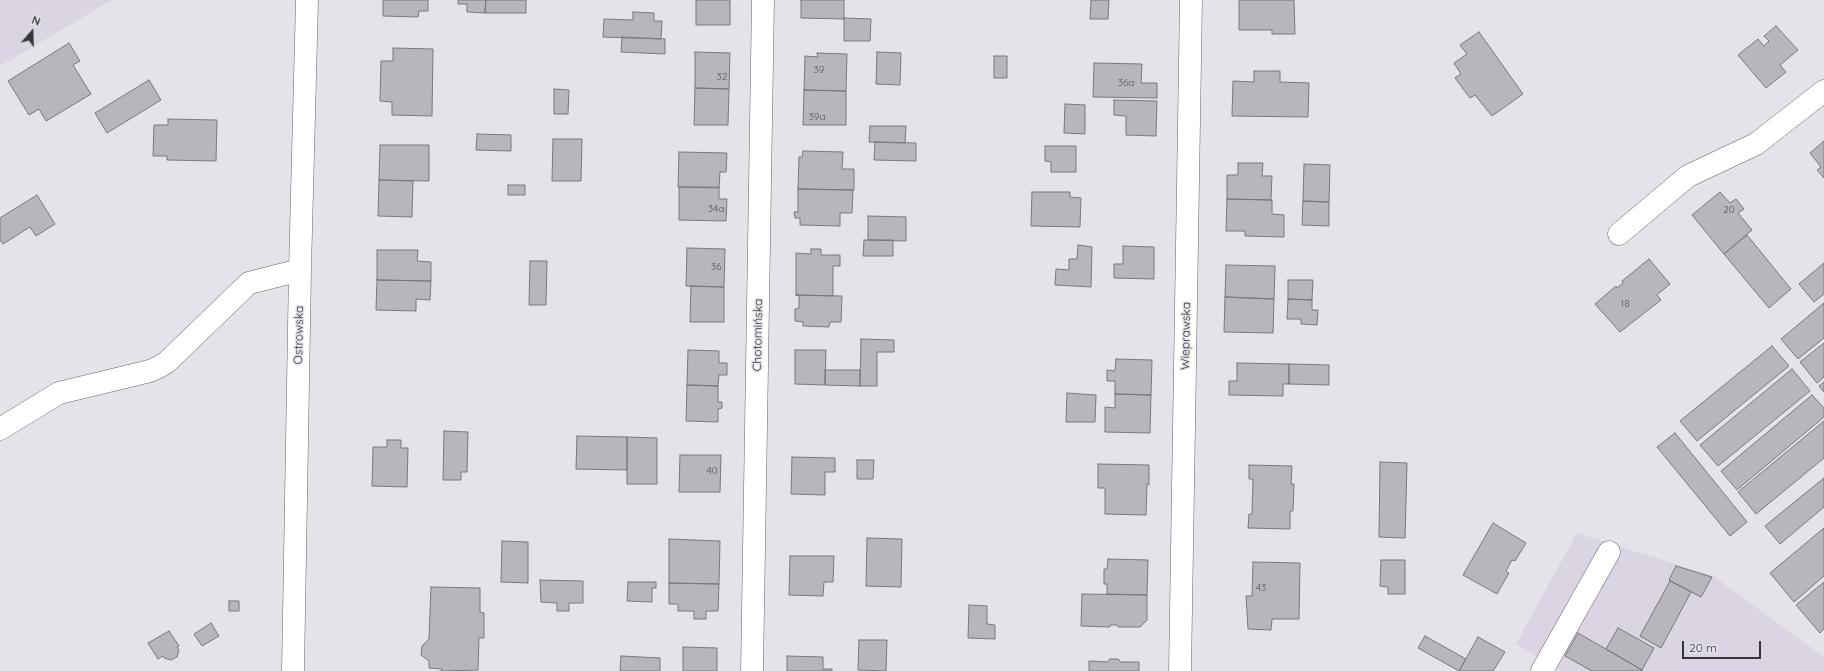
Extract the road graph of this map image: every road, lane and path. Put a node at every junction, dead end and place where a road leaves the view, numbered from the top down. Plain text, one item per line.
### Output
1 (308, 0) edge
2 (763, 0) edge
3 (1191, 0) edge
4 (1824, 91) edge
5 (1619, 234) dead end
6 (300, 270) junction
7 (0, 429) edge
8 (1609, 552) dead end
9 (292, 671) edge
10 (752, 671) edge
11 (1180, 671) edge
12 (1542, 671) edge

1 - 6 street, Ostrowska
2 - 10 street, Chotomińska
3 - 11 street, Wieprawska
4 - 5 street
6 - 7 street
6 - 9 street, Ostrowska
8 - 12 street

